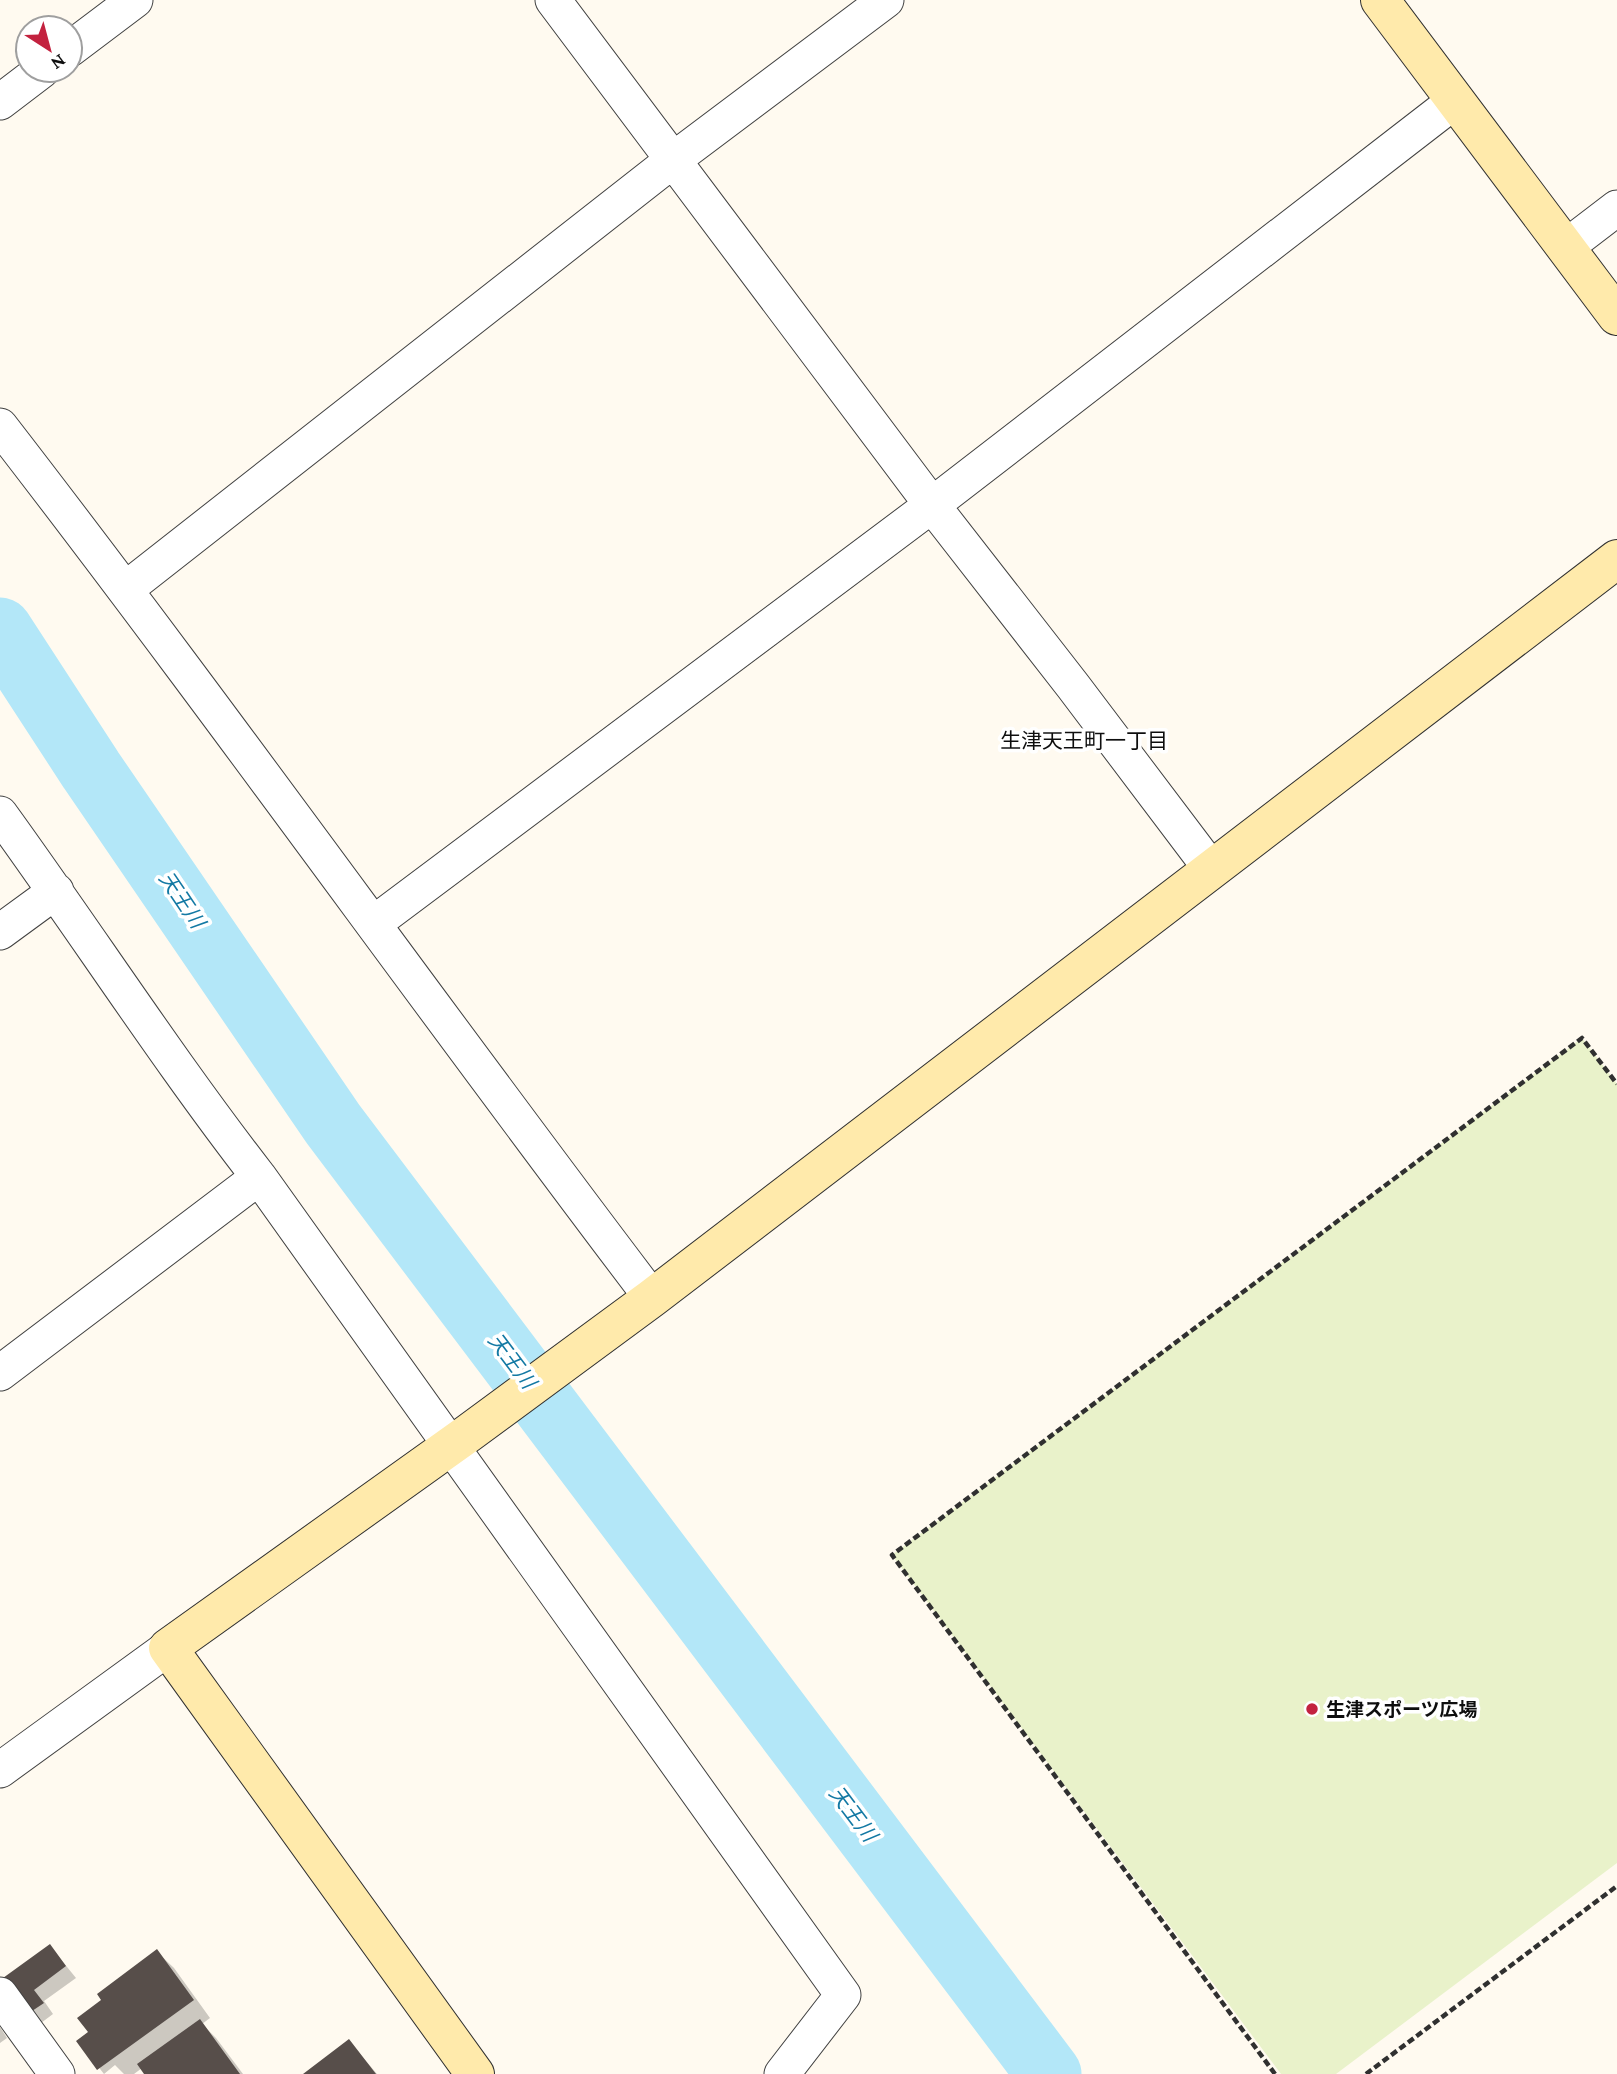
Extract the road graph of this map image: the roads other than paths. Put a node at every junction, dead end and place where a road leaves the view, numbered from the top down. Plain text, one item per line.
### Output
1 (135, 0) edge
2 (553, 0) edge
3 (886, 0) edge
4 (1380, 0) edge
5 (84, 38) edge
6 (24, 84) edge
7 (1456, 100) junction
8 (0, 102) edge
9 (673, 160) junction
10 (1617, 208) edge
11 (1566, 247) junction
12 (1617, 316) edge
13 (0, 426) edge
14 (932, 505) junction
15 (1617, 559) edge
16 (126, 589) junction
17 (0, 814) edge
18 (1212, 870) junction
19 (56, 891) junction
20 (373, 924) junction
21 (0, 932) edge
22 (260, 1177) junction
23 (640, 1306) junction
24 (0, 1373) edge
25 (458, 1440) junction
26 (168, 1648) junction
27 (0, 1770) edge
28 (0, 1995) edge
29 (57, 2074) edge
30 (475, 2074) edge
31 (782, 2074) edge

1 - 5 street
2 - 9 street
3 - 9 street
4 - 7 street
6 - 8 street
7 - 11 street
7 - 14 street
9 - 14 street
9 - 16 street
10 - 11 street
11 - 12 street
13 - 16 street
14 - 18 street
14 - 20 street
15 - 18 street
16 - 20 street
17 - 19 street
18 - 23 street
19 - 21 street
19 - 22 street
20 - 23 street
22 - 24 street
22 - 25 street
23 - 25 street
25 - 26 street
25 - 31 street
26 - 27 street
26 - 30 street
28 - 29 street

